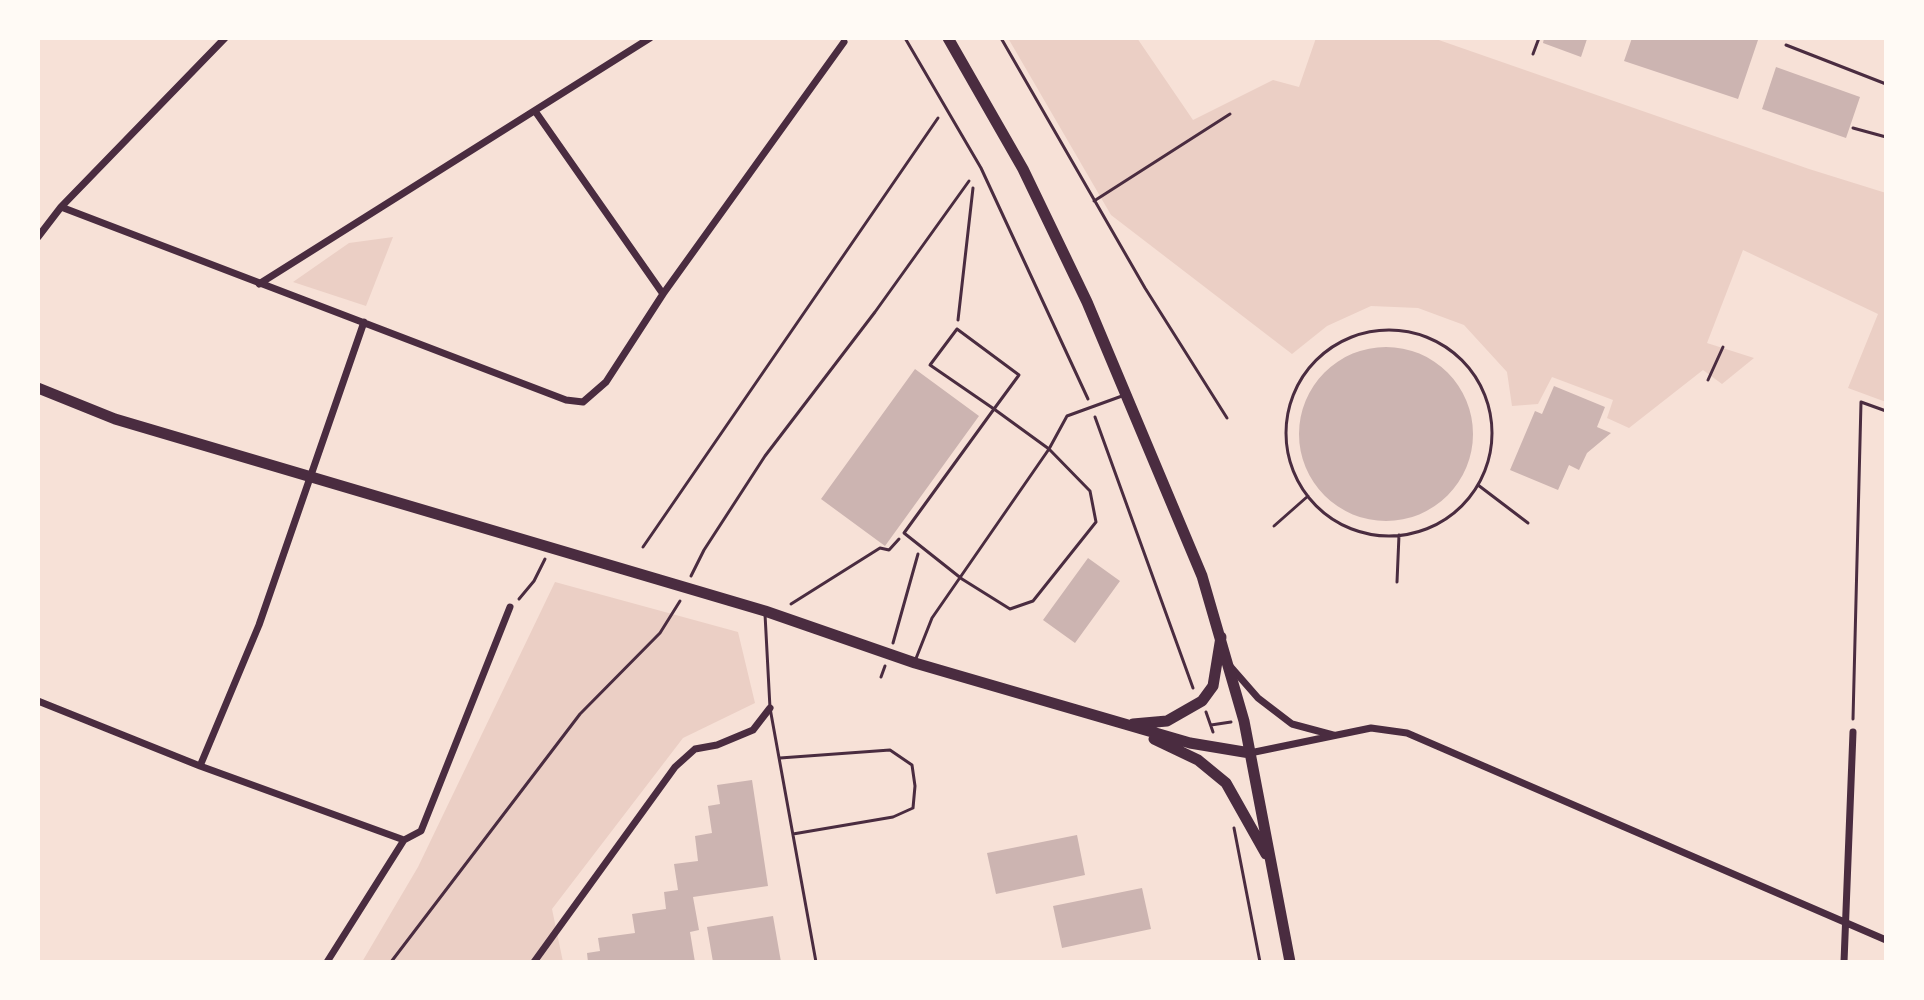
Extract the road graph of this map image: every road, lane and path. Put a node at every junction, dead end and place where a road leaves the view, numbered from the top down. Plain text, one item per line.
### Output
1 (225, 38) edge
2 (650, 38) edge
3 (948, 38) edge
4 (1001, 38) edge
5 (1539, 38) edge
6 (844, 42) dead end
7 (1786, 45) dead end
8 (1533, 54) dead end
9 (1886, 84) edge
10 (535, 111) junction
11 (1230, 114) dead end
12 (938, 118) dead end
13 (1853, 128) dead end
14 (1886, 137) edge
15 (969, 181) dead end
16 (973, 188) dead end
17 (1094, 201) junction
18 (61, 207) junction
19 (38, 237) edge
20 (259, 285) junction
21 (663, 294) junction
22 (364, 322) junction
23 (957, 329) junction
24 (1723, 347) dead end
25 (1708, 380) dead end
26 (38, 388) edge
27 (1126, 395) junction
28 (994, 409) junction
29 (1886, 411) edge
30 (1227, 418) dead end
31 (1049, 449) junction
32 (307, 478) junction
33 (1478, 485) junction
34 (1308, 496) junction
35 (1528, 523) dead end
36 (1274, 526) dead end
37 (904, 533) junction
38 (1399, 535) junction
39 (920, 546) junction
40 (643, 547) dead end
41 (549, 549) junction
42 (704, 550) dead end
43 (962, 579) junction
44 (1397, 582) dead end
45 (510, 607) joint
46 (770, 613) junction
47 (660, 633) dead end
48 (1221, 633) junction
49 (890, 654) junction
50 (915, 663) junction
51 (1229, 665) junction
52 (881, 677) dead end
53 (38, 701) edge
54 (770, 708) junction
55 (1125, 724) junction
56 (1853, 732) joint
57 (1335, 735) junction
58 (1250, 753) junction
59 (780, 758) junction
60 (200, 766) junction
61 (1229, 817) dead end
62 (793, 834) junction
63 (404, 840) junction
64 (1273, 870) junction
65 (1845, 923) junction
66 (1886, 940) edge
67 (327, 962) edge
68 (391, 962) edge
69 (534, 962) edge
70 (816, 962) edge
71 (1260, 962) edge
72 (1290, 962) edge
73 (1844, 962) edge

1 - 18 street
2 - 10 street
3 - 27 main road
4 - 17 path
5 - 8 lane
6 - 21 street
7 - 9 lane
10 - 20 street
10 - 21 street
11 - 17 path
12 - 40 path
13 - 14 lane
15 - 42 path
16 - 23 path
17 - 30 path
18 - 19 street
18 - 20 street
20 - 22 street
21 - 22 street
22 - 32 street
23 - 28 lane
23 - 28 lane
24 - 25 path
26 - 32 main road
27 - 31 lane
27 - 48 main road
28 - 31 lane
28 - 37 lane
29 - 56 path
31 - 43 lane
31 - 43 lane
32 - 41 main road
32 - 60 street
33 - 34 path
33 - 35 path
33 - 38 path
34 - 36 path
34 - 38 path
37 - 39 lane
37 - 46 path
38 - 44 path
39 - 43 lane
39 - 49 path
41 - 45 path
41 - 46 main road
43 - 50 lane
45 - 63 street
46 - 49 main road
46 - 54 lane
47 - 68 path
48 - 51 main road
48 - 55 main road
49 - 50 main road
49 - 52 path
50 - 55 main road
51 - 57 street
51 - 58 main road
53 - 60 street
54 - 59 lane
54 - 69 street
55 - 58 main road
55 - 64 main road
56 - 65 street
57 - 58 street
57 - 65 street
58 - 64 main road
59 - 62 lane
59 - 62 lane
60 - 63 street
61 - 71 path
62 - 70 lane
63 - 67 street
64 - 72 main road
65 - 66 street
65 - 73 street

